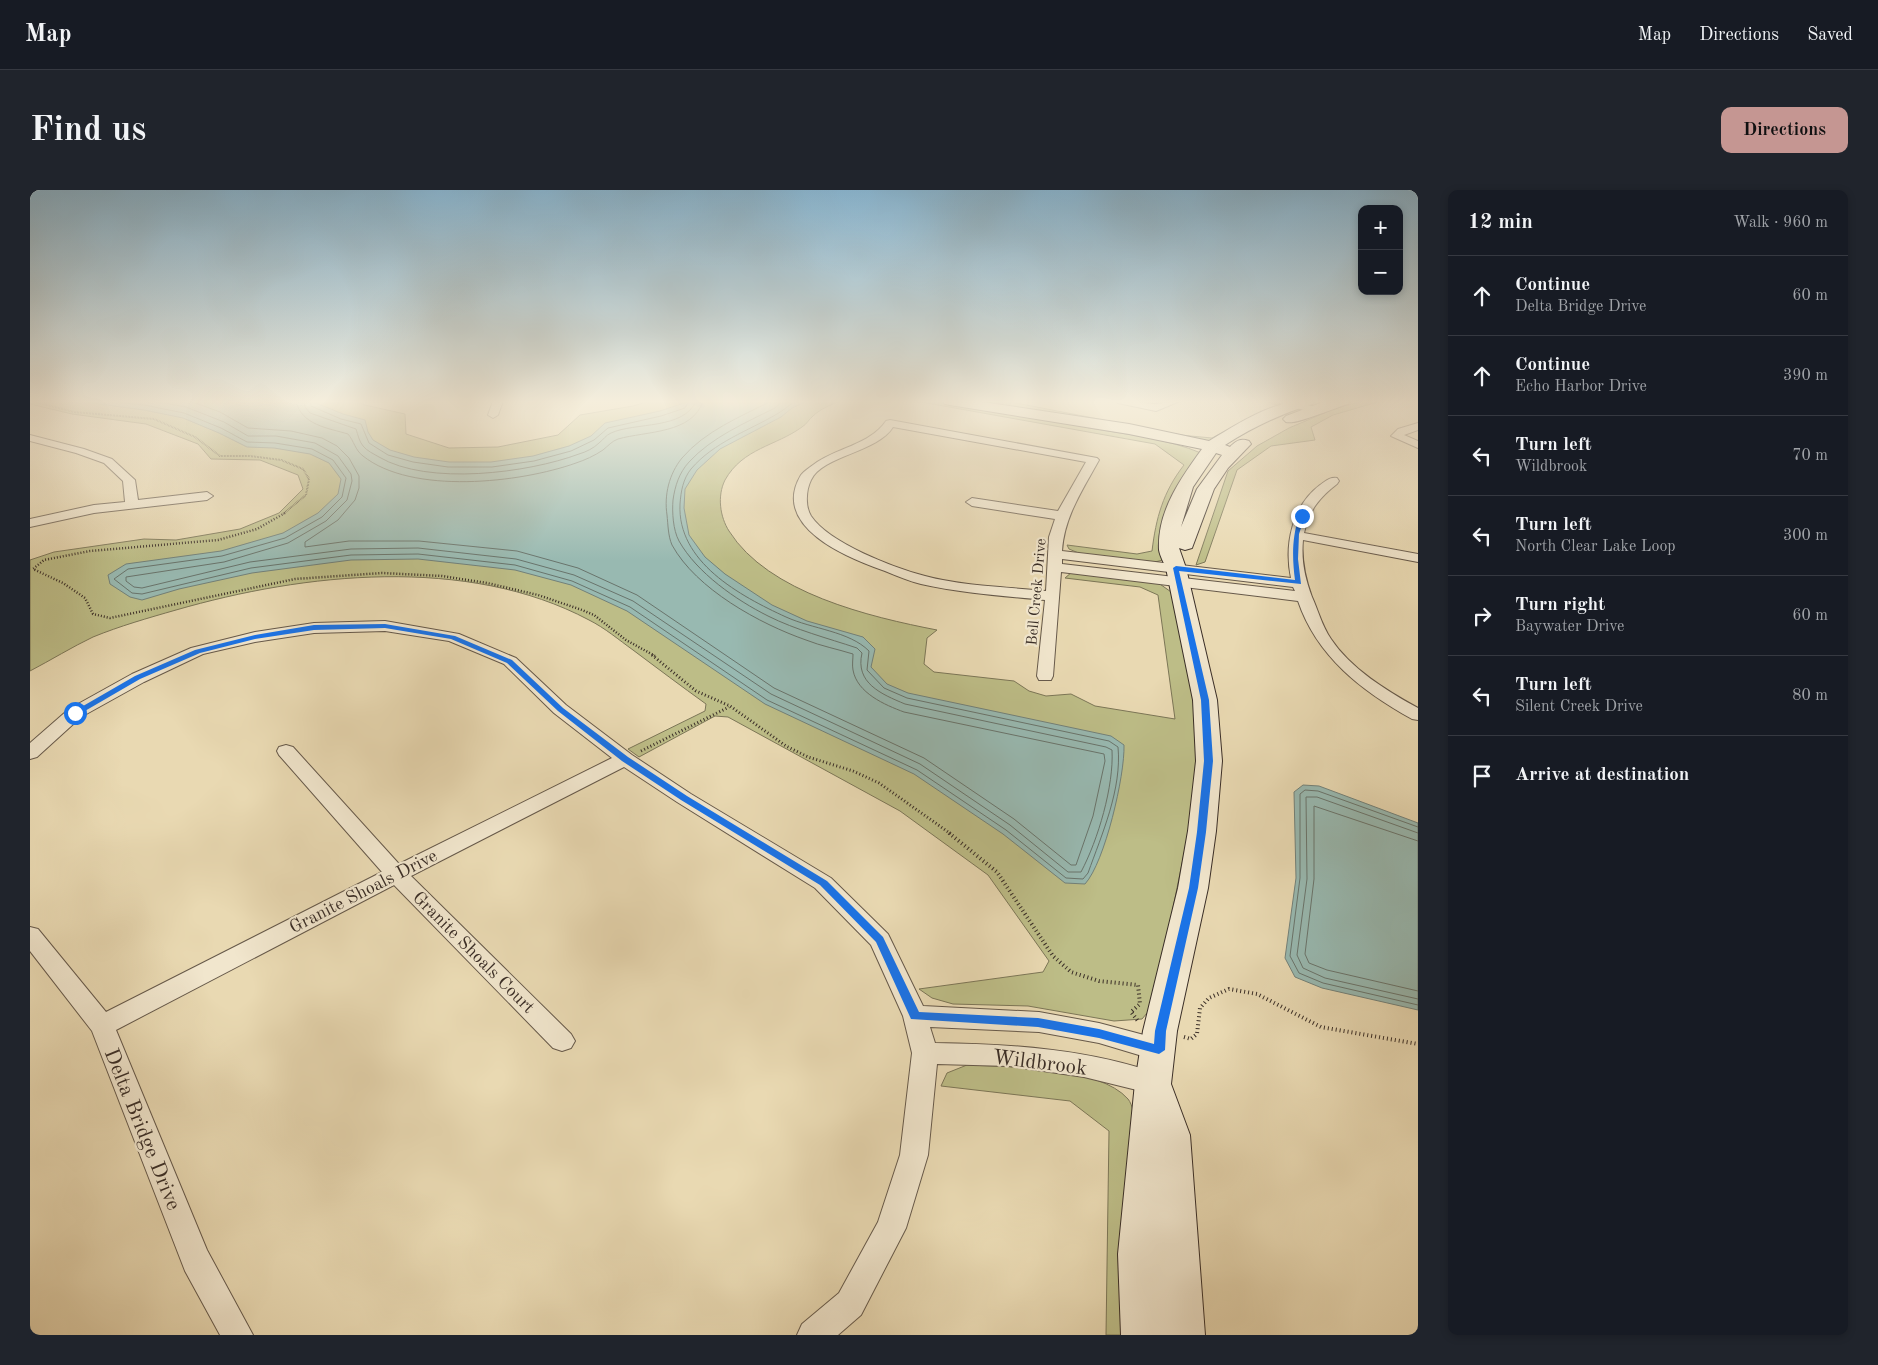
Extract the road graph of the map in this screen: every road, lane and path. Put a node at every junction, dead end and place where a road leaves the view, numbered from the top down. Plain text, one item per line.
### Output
1 (90, 454) edge
2 (218, 454) edge
3 (840, 454) edge
4 (1063, 454) edge
5 (1207, 454) edge
6 (1230, 454) edge
7 (1334, 481) dead end
8 (207, 496) dead end
9 (972, 502) dead end
10 (132, 504) junction
11 (1062, 516) junction
12 (30, 523) edge
13 (1296, 534) junction
14 (1418, 558) edge
15 (1054, 560) junction
16 (1177, 575) junction
17 (1299, 583) junction
18 (1053, 596) junction
19 (1305, 597) junction
20 (1045, 676) dead end
21 (730, 706) junction
22 (1418, 715) edge
23 (286, 751) dead end
24 (30, 753) edge
25 (625, 759) junction
26 (396, 874) junction
27 (30, 935) edge
28 (915, 1016) junction
29 (102, 1026) junction
30 (562, 1040) dead end
31 (1418, 1044) edge
32 (925, 1054) junction
33 (1158, 1054) junction
34 (237, 1335) edge
35 (813, 1335) edge
36 (1143, 1335) edge
37 (1183, 1335) edge

1 - 10 street
2 - 21 path
3 - 18 street
4 - 11 street, Bell Creek Drive
5 - 16 street
6 - 16 street
7 - 13 street
8 - 10 street
9 - 11 street
10 - 12 street
11 - 15 street, Bell Creek Drive
13 - 14 street
13 - 17 street
15 - 16 street
15 - 18 street, Bell Creek Drive
16 - 17 street
16 - 19 street
16 - 33 street
17 - 19 street
18 - 20 street, Bell Creek Drive
19 - 22 street
21 - 25 path
21 - 33 path
23 - 26 street, Granite Shoals Court
24 - 25 street
25 - 26 street, Granite Shoals Drive
25 - 28 street
26 - 29 street, Granite Shoals Drive
26 - 30 street, Granite Shoals Court
27 - 29 street, Delta Bridge Drive
28 - 32 street
28 - 33 street, Wildbrook
29 - 34 street, Delta Bridge Drive
31 - 33 path
32 - 33 street, Wildbrook
32 - 35 street
33 - 36 street
33 - 37 street

